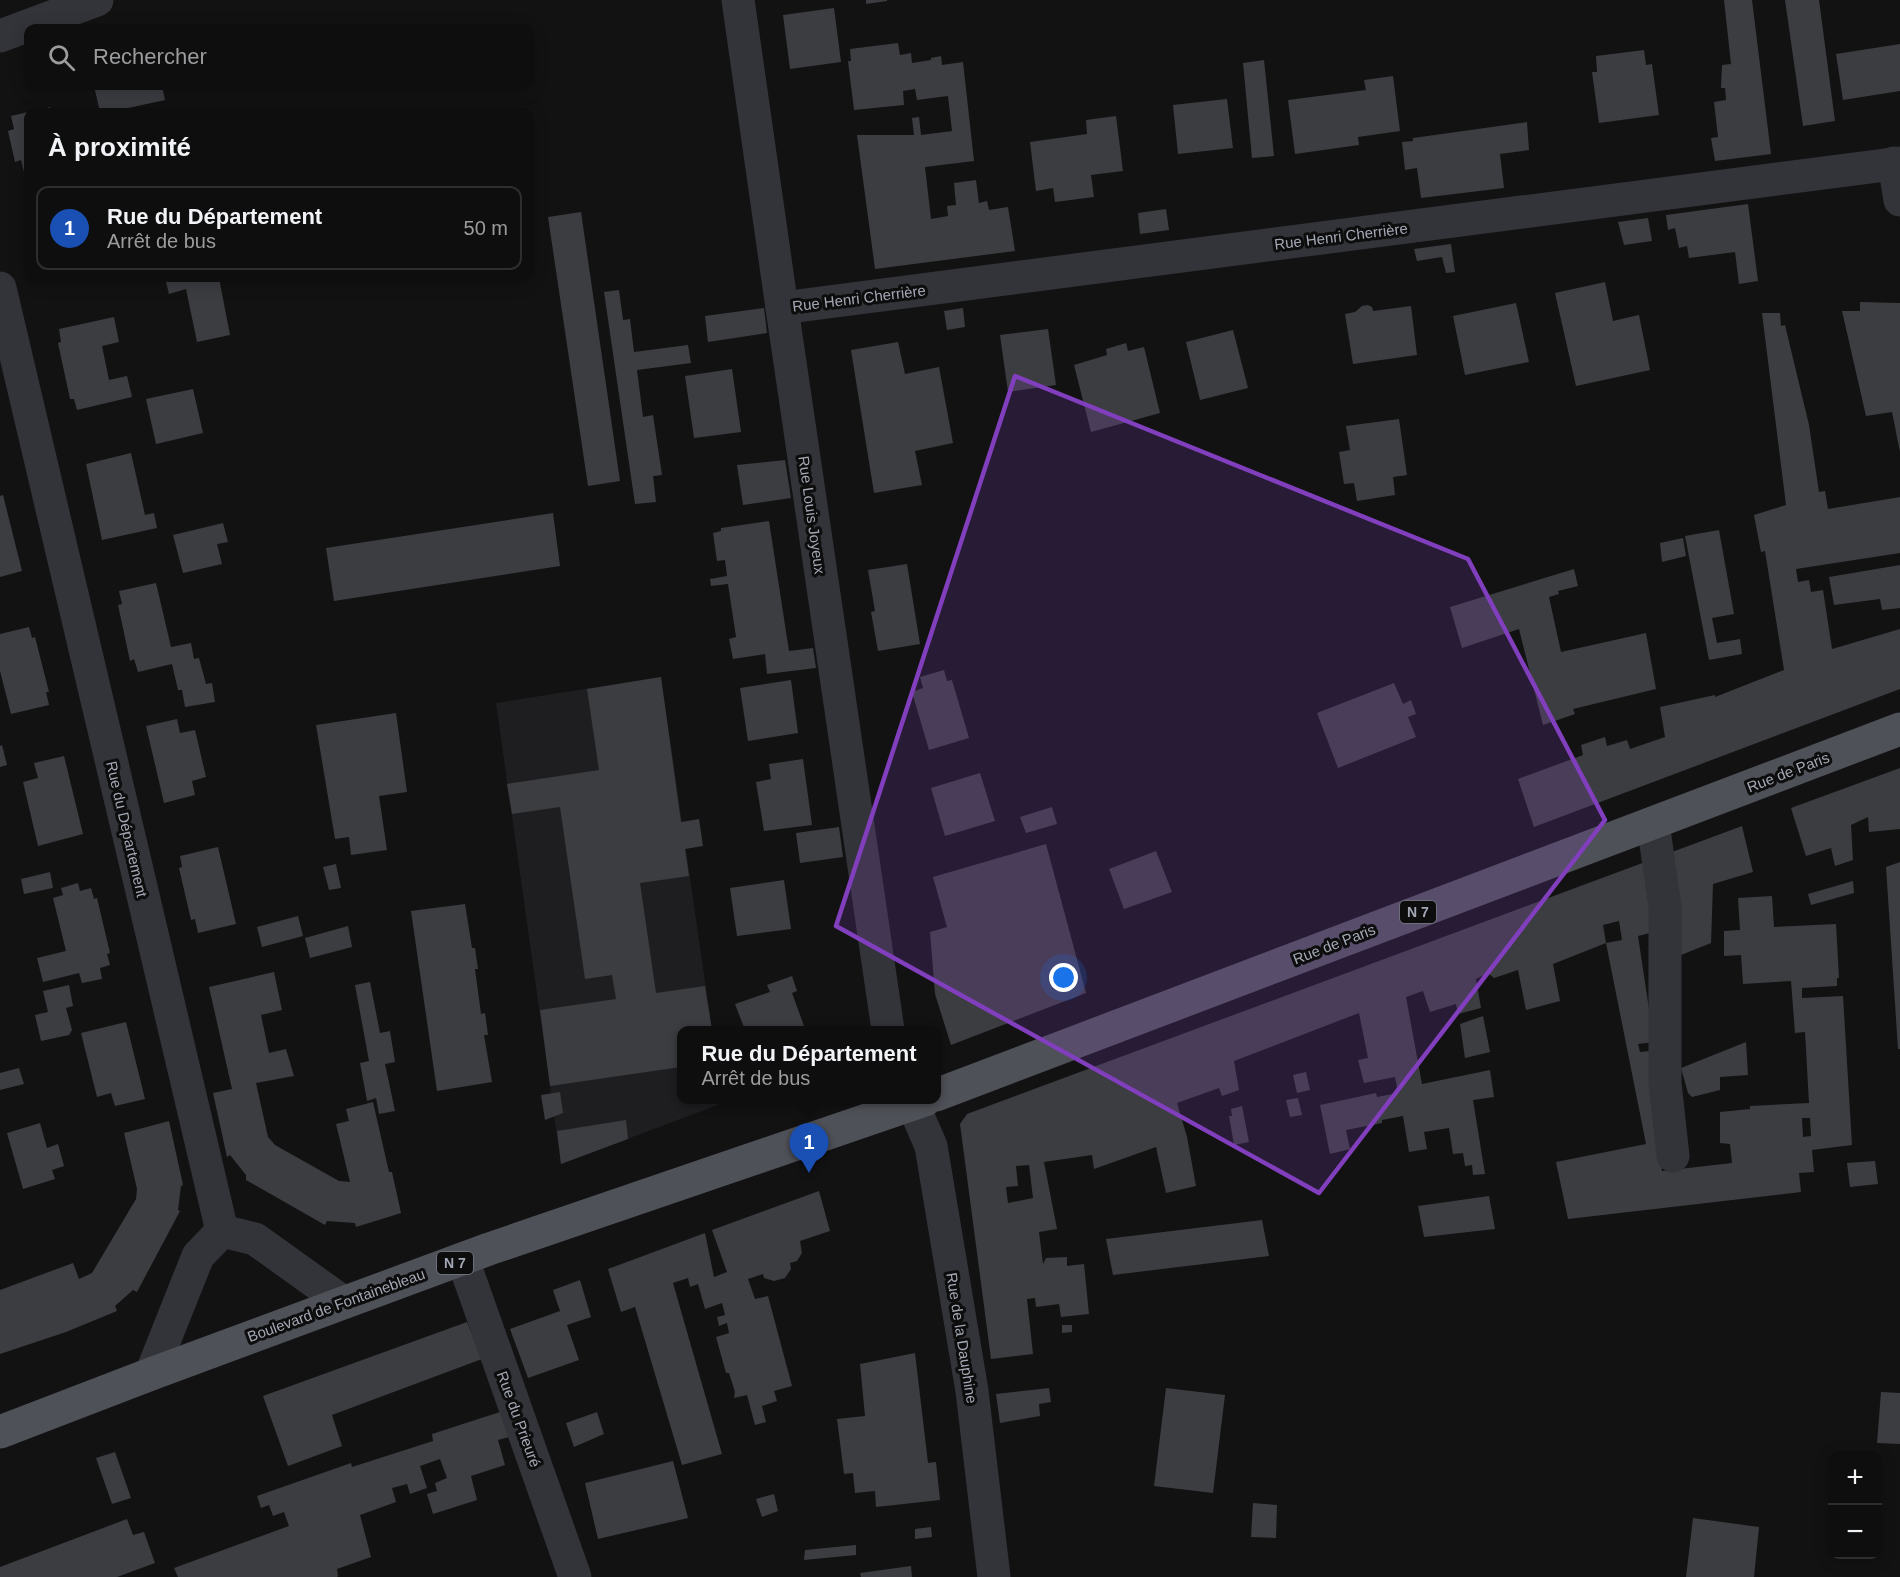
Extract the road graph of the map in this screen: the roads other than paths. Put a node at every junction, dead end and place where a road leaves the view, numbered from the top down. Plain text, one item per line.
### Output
1 (97, 0) edge
2 (738, 0) edge
3 (32, 24) edge
4 (24, 27) edge
5 (0, 36) edge
6 (1897, 163) edge
7 (1900, 200) edge
8 (0, 288) edge
9 (782, 308) junction
10 (1900, 729) edge
11 (1653, 823) junction
12 (887, 1026) edge
13 (941, 1091) edge
14 (907, 1104) edge
15 (922, 1104) edge
16 (1673, 1156) dead end
17 (222, 1231) junction
18 (463, 1260) junction
19 (343, 1302) junction
20 (151, 1374) junction
21 (0, 1432) edge
22 (575, 1577) edge
23 (994, 1577) edge

1 - 3 street
2 - 9 street, Rue Louis Joyeux
4 - 5 street
6 - 7 street
6 - 9 street, Rue Henri Cherrière
8 - 17 street, Rue du Département
9 - 12 street, Rue Louis Joyeux
10 - 11 main road, Rue de Paris / N 7
11 - 13 main road, Rue de Paris / N 7
11 - 16 street
14 - 18 main road, Boulevard de Fontainebleau / N 7
15 - 23 street, Rue de la Dauphine
17 - 19 street
17 - 20 street
18 - 19 main road, Boulevard de Fontainebleau / N 7
18 - 22 street, Rue du Prieuré
19 - 20 main road, Boulevard de Fontainebleau / N 7
20 - 21 main road, Boulevard de Fontainebleau / N 7

